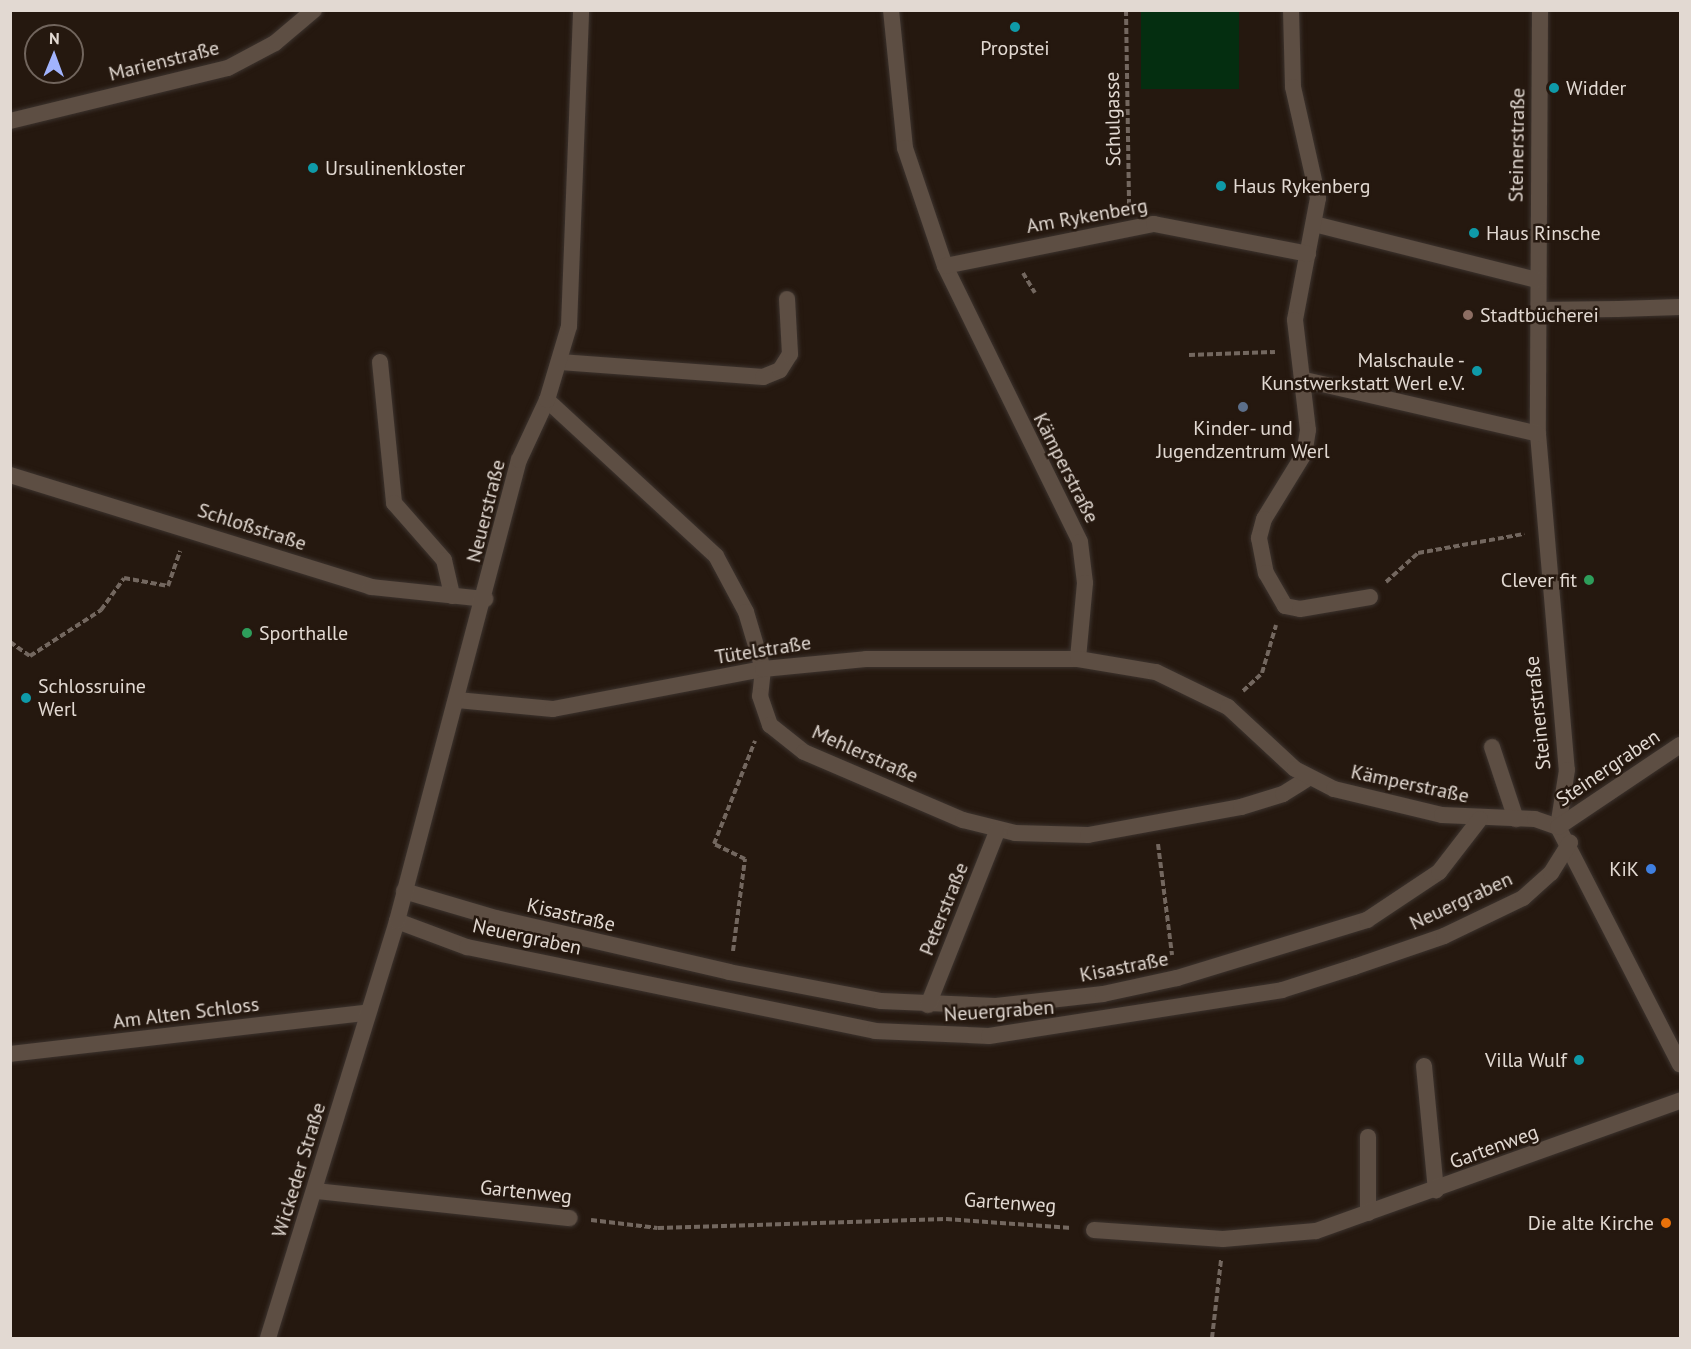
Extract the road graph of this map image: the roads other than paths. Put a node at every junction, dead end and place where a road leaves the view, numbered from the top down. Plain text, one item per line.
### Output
1 (314, 10) edge
2 (581, 10) edge
3 (891, 10) edge
4 (1291, 10) edge
5 (1540, 10) edge
6 (10, 121) edge
7 (1314, 224) junction
8 (1308, 254) junction
9 (945, 266) junction
10 (1537, 280) junction
11 (787, 299) dead end
12 (1680, 307) edge
13 (1538, 310) junction
14 (380, 362) dead end
15 (560, 362) junction
16 (1305, 380) junction
17 (547, 400) junction
18 (1538, 434) junction
19 (10, 475) edge
20 (452, 596) junction
21 (1370, 597) road end
22 (485, 599) junction
23 (1078, 658) junction
24 (763, 669) junction
25 (457, 700) junction
26 (1680, 745) edge
27 (1492, 747) dead end
28 (1309, 778) junction
29 (1480, 819) junction
30 (1516, 819) junction
31 (1558, 827) junction
32 (998, 829) junction
33 (1570, 843) junction
34 (404, 891) junction
35 (397, 921) junction
36 (928, 1005) junction
37 (367, 1013) junction
38 (10, 1054) edge
39 (1680, 1064) edge
40 (1424, 1066) dead end
41 (1680, 1101) edge
42 (1368, 1137) dead end
43 (1436, 1190) junction
44 (316, 1191) junction
45 (1368, 1213) junction
46 (570, 1218) road end
47 (1094, 1230) road end
48 (268, 1338) edge

1 - 6 street, Marienstraße
2 - 15 street, Neuerstraße
3 - 9 street, Kämperstraße
4 - 7 street
5 - 10 street, Steinerstraße
7 - 8 street
7 - 10 street
8 - 9 street, Am Rykenberg
8 - 16 street
9 - 23 street, Kämperstraße
10 - 13 street, Steinerstraße
11 - 15 street
12 - 13 street
13 - 18 street, Steinerstraße
14 - 20 street
15 - 17 street, Neuerstraße
16 - 18 street
16 - 21 street
17 - 22 street, Neuerstraße
17 - 24 street, Mehlerstraße
18 - 31 street, Steinerstraße
19 - 20 street, Schloßstraße
20 - 22 street, Schloßstraße
22 - 25 street, Neuerstraße
23 - 24 street, Tütelstraße
23 - 28 street, Kämperstraße
24 - 25 street, Tütelstraße
24 - 32 street, Mehlerstraße
25 - 34 street, Neuerstraße
26 - 31 street, Steinergraben
27 - 30 street
28 - 29 street, Kämperstraße
28 - 32 street, Mehlerstraße
29 - 30 street, Kämperstraße
29 - 36 street, Kisastraße
30 - 31 street, Kämperstraße
31 - 33 street
32 - 36 street, Peterstraße
33 - 35 street, Neuergraben
33 - 39 street
34 - 35 street, Neuerstraße
34 - 36 street, Kisastraße
35 - 37 street, Neuerstraße
37 - 38 street, Am Alten Schloss
37 - 44 street, Wickeder Straße
40 - 43 street
41 - 43 street, Gartenweg
42 - 45 street
43 - 45 street, Gartenweg
44 - 46 street, Gartenweg
44 - 48 street, Wickeder Straße
45 - 47 street, Gartenweg

